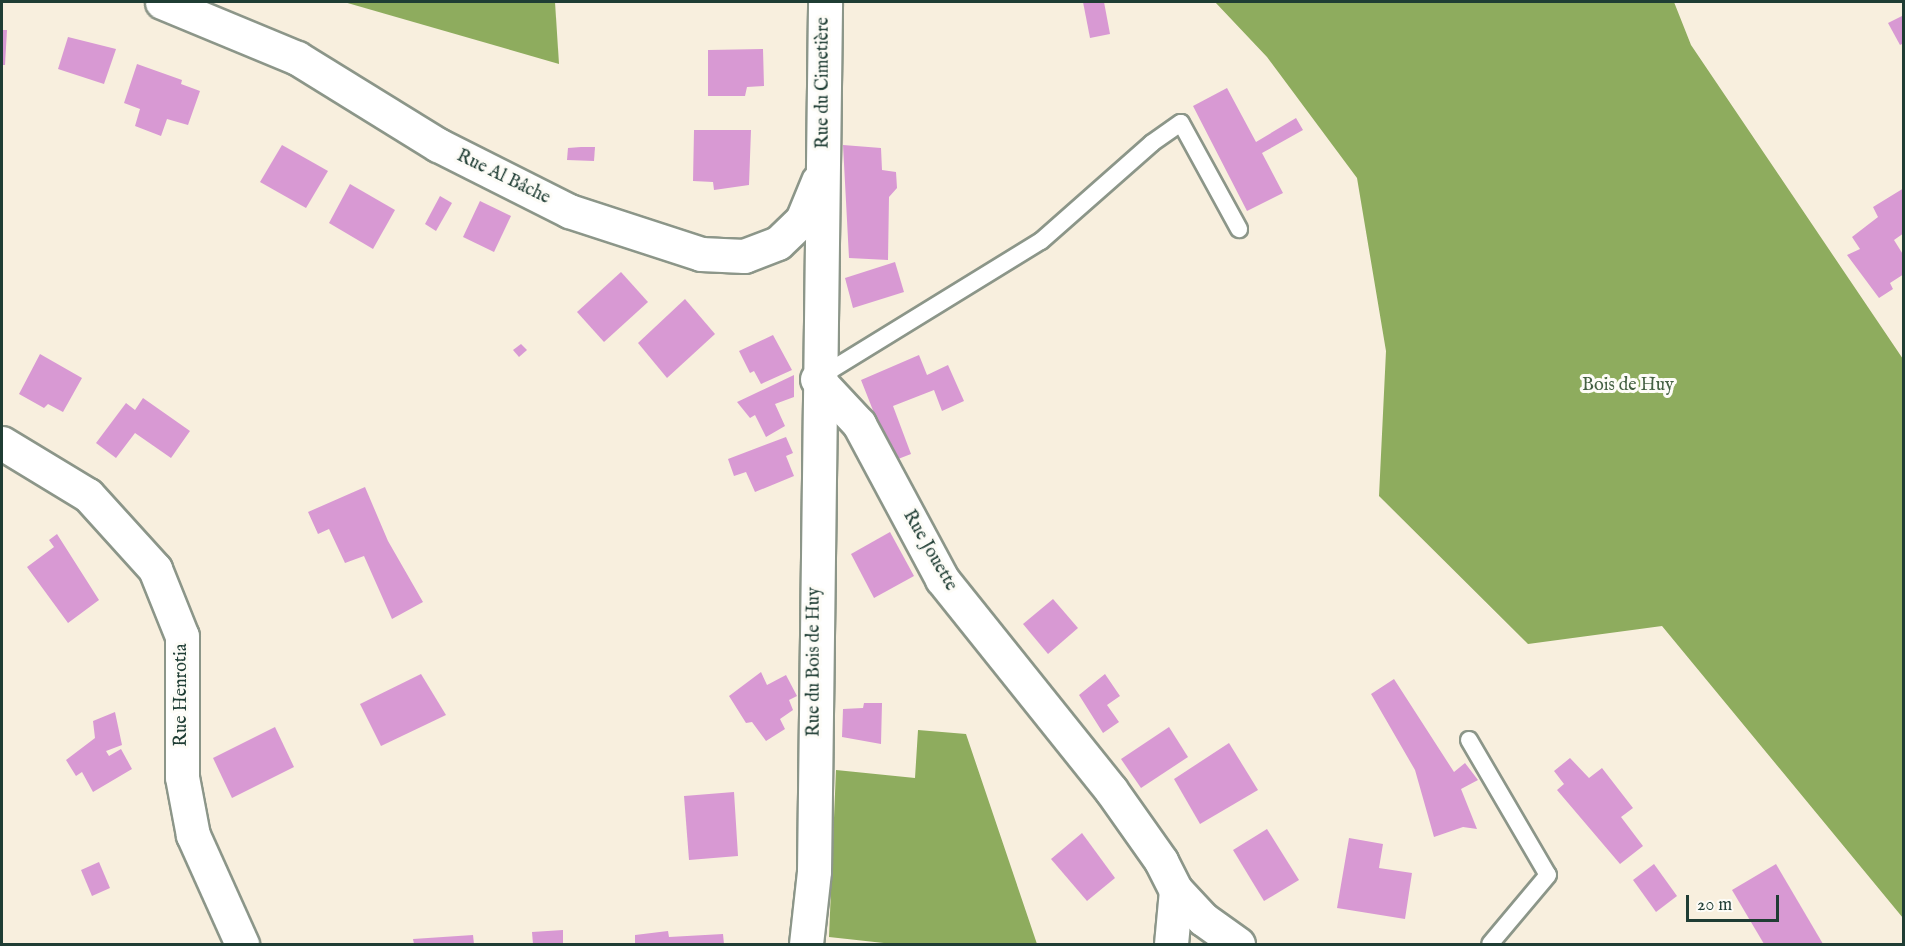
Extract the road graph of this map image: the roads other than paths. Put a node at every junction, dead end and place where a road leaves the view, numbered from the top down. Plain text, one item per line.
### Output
1 (162, 2) edge
2 (825, 2) edge
3 (824, 165) junction
4 (1239, 229) dead end
5 (818, 379) junction
6 (2, 442) edge
7 (1469, 740) dead end
8 (1176, 890) junction
9 (242, 945) edge
10 (806, 945) edge
11 (1171, 945) edge
12 (1238, 945) edge
13 (1490, 945) edge

1 - 3 street, Rue Al Bâche
2 - 3 street, Rue du Cimetière
3 - 5 street
4 - 5 lane
5 - 8 street, Rue Jouette
5 - 10 street, Rue du Bois de Huy
6 - 9 street, Rue Henrotia
7 - 13 lane
8 - 11 street
8 - 12 street, Rue Jouette

